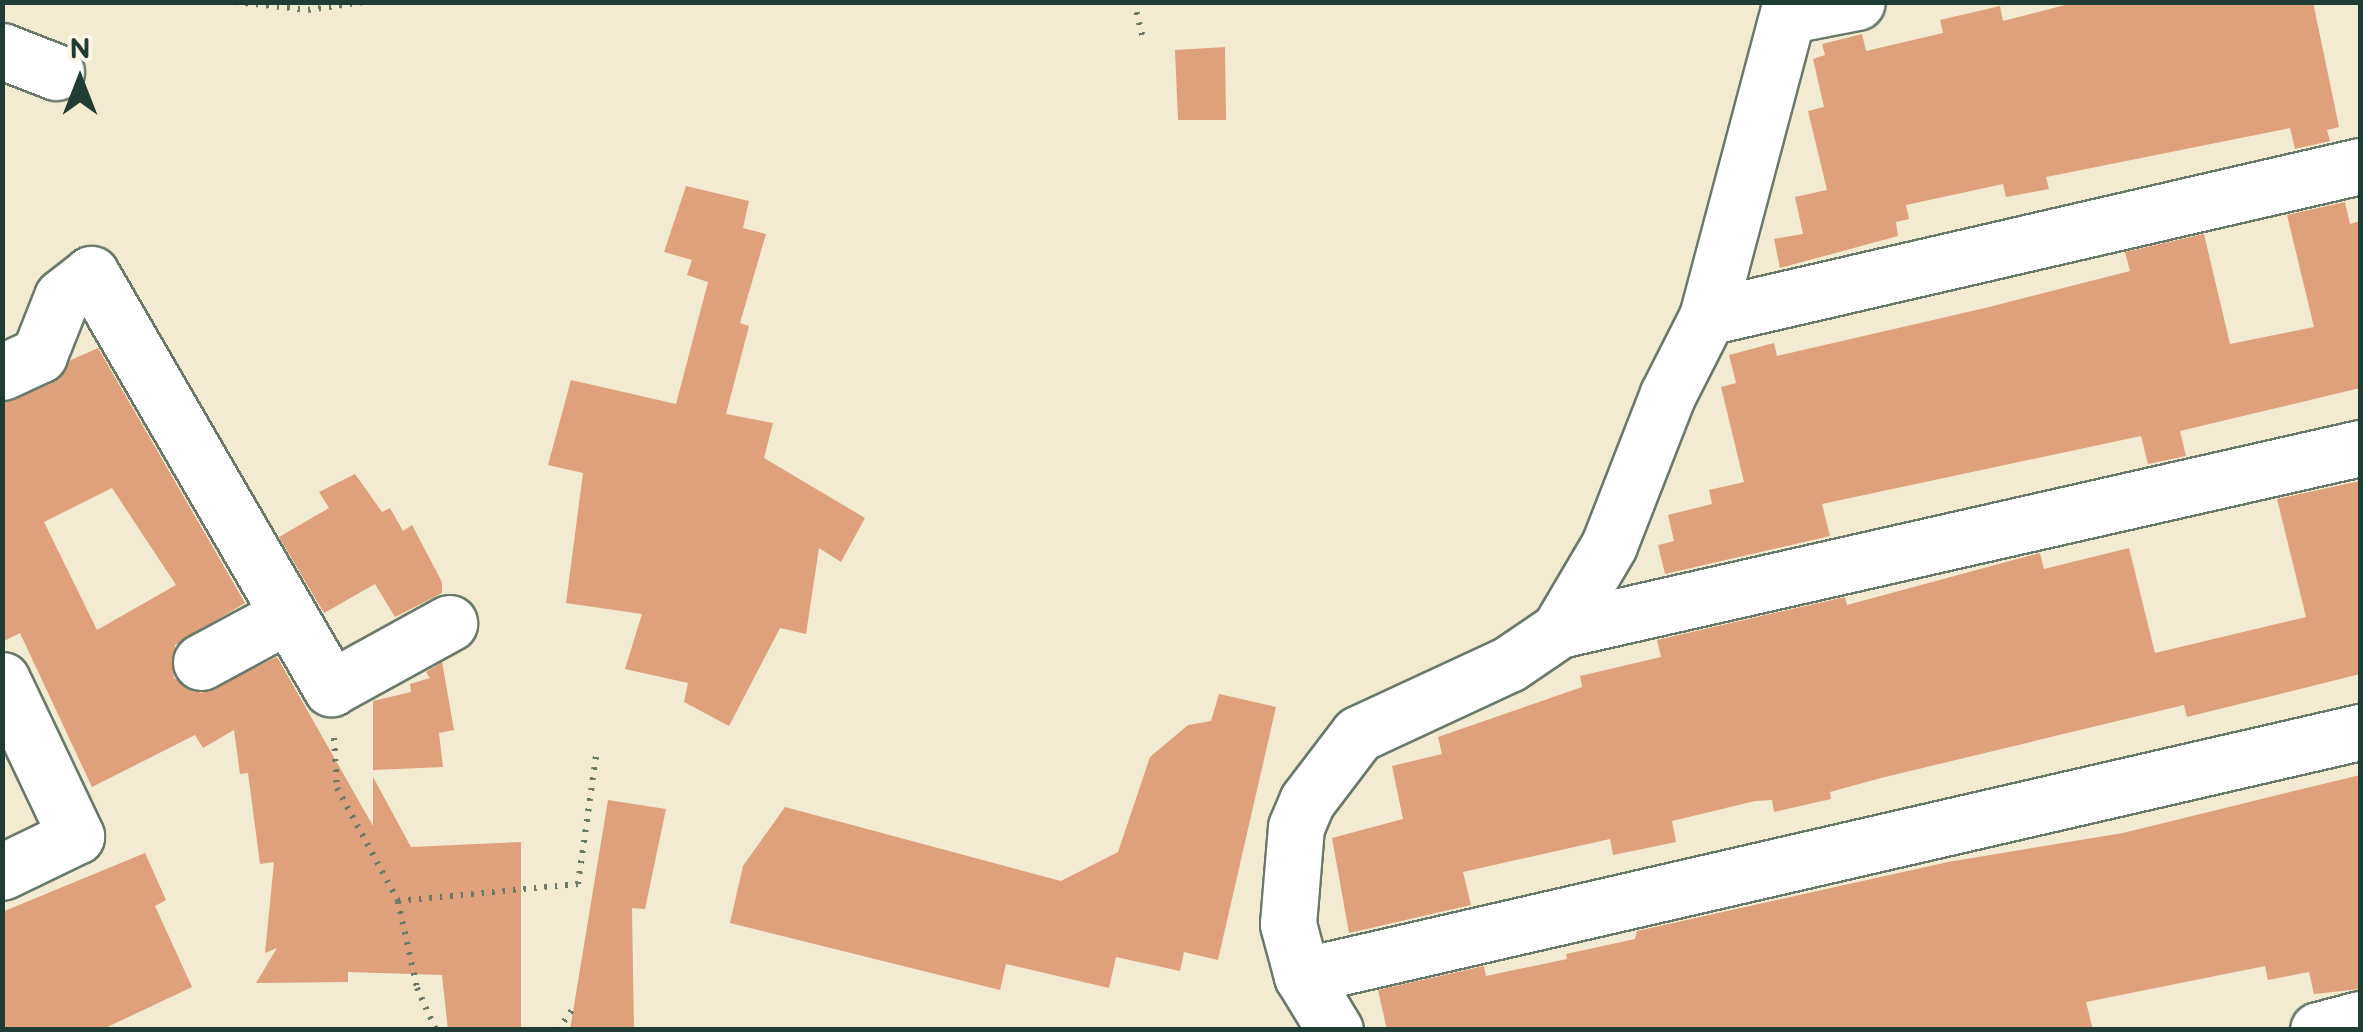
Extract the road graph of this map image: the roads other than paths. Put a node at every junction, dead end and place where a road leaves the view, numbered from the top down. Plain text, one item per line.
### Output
1 (1856, 2) edge
2 (1791, 9) edge
3 (2, 51) edge
4 (56, 72) dead end
5 (2360, 166) edge
6 (1707, 317) junction
7 (2, 372) edge
8 (2360, 448) edge
9 (288, 615) junction
10 (449, 623) dead end
11 (1559, 630) junction
12 (201, 662) dead end
13 (2, 680) edge
14 (2360, 732) edge
15 (2, 872) edge
16 (1302, 976) junction
17 (2360, 1020) edge
18 (1335, 1030) edge
19 (2318, 1030) edge

1 - 2 street
2 - 6 street
3 - 4 street
5 - 6 street
6 - 11 street
7 - 9 street
8 - 11 street
9 - 10 street
9 - 12 street
11 - 16 street
13 - 15 street
14 - 16 street
16 - 18 street
17 - 19 street

